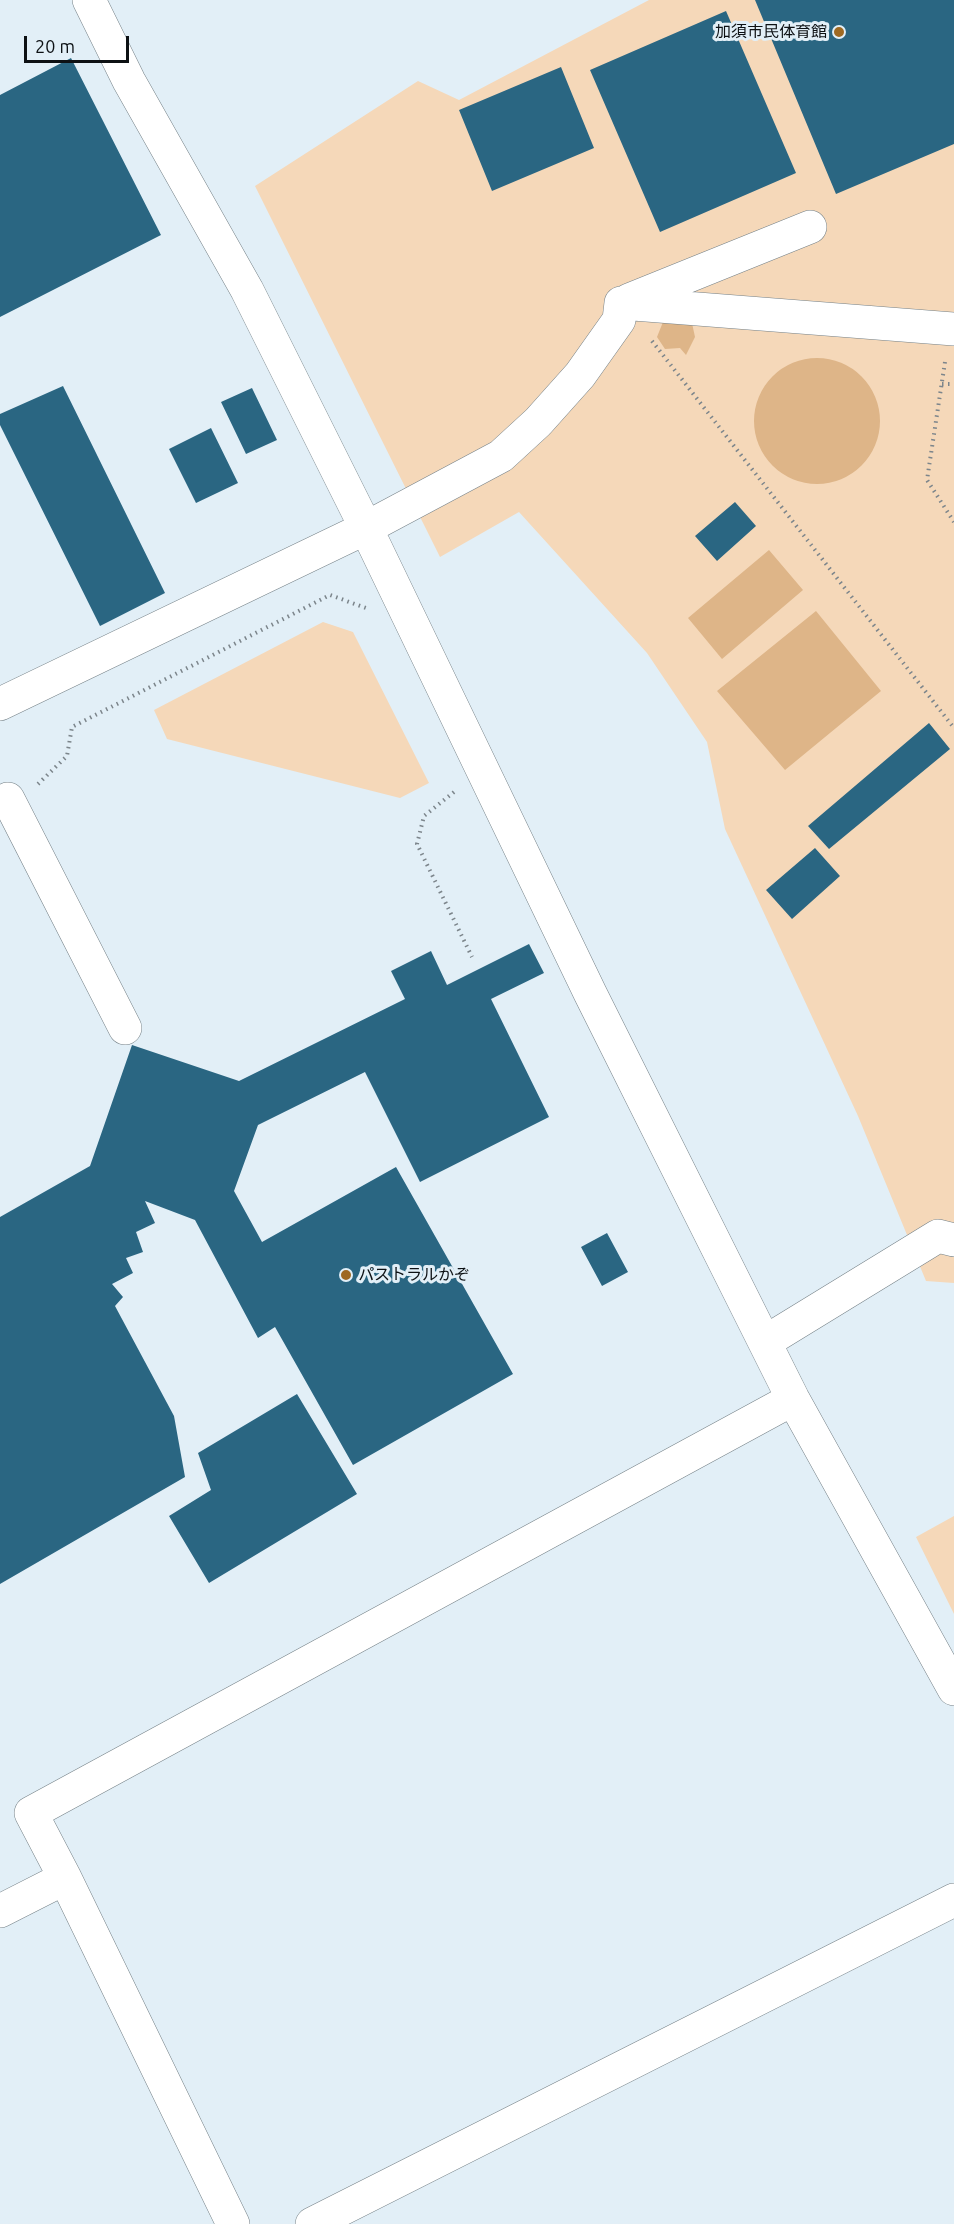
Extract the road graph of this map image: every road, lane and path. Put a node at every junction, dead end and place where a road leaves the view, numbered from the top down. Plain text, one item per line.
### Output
1 (89, 0) edge
2 (810, 226) dead end
3 (621, 303) junction
4 (952, 329) edge
5 (942, 384) junction
6 (954, 384) edge
7 (954, 522) edge
8 (366, 528) junction
9 (366, 608) dead end
10 (0, 704) edge
11 (954, 728) edge
12 (461, 787) dead end
13 (8, 799) joint
14 (472, 957) dead end
15 (125, 1028) dead end
16 (954, 1240) edge
17 (765, 1342) junction
18 (793, 1399) junction
19 (954, 1689) edge
20 (65, 1878) junction
21 (954, 1900) edge
22 (0, 1911) edge
23 (233, 2224) edge
24 (312, 2224) edge

1 - 8 street
2 - 3 street
3 - 4 street
3 - 8 street
3 - 11 path
4 - 5 path
5 - 6 path
5 - 7 path
8 - 10 street
8 - 17 street
9 - 13 path
12 - 14 path
13 - 15 street
16 - 17 street
17 - 18 street
18 - 19 street
18 - 20 street
20 - 22 street
20 - 23 street
21 - 24 street

